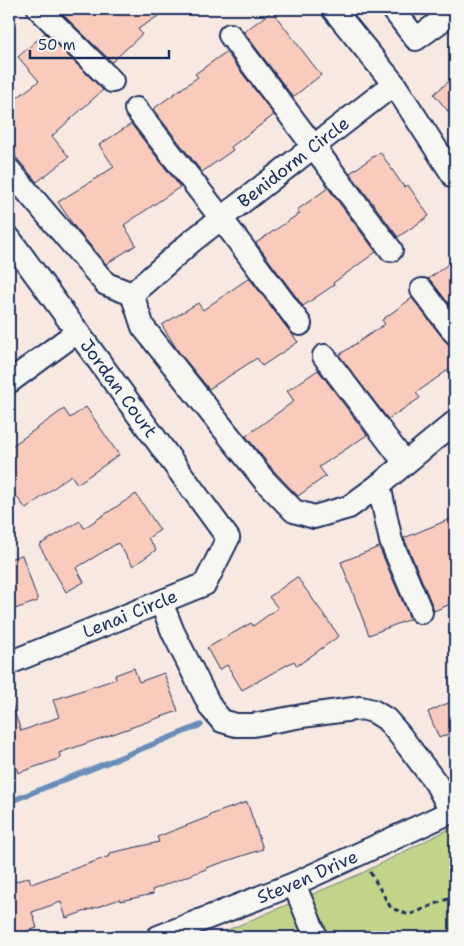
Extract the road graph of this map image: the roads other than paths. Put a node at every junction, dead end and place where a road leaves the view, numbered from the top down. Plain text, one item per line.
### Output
1 (39, 9) edge
2 (333, 9) edge
3 (394, 9) edge
4 (455, 11) edge
5 (230, 35) dead end
6 (112, 81) dead end
7 (394, 84) junction
8 (136, 109) dead end
9 (314, 146) junction
10 (9, 170) edge
11 (455, 178) edge
12 (222, 218) junction
13 (9, 238) edge
14 (392, 250) dead end
15 (422, 290) dead end
16 (132, 294) junction
17 (300, 324) dead end
18 (77, 332) junction
19 (455, 333) edge
20 (324, 356) dead end
21 (9, 382) edge
22 (453, 429) edge
23 (406, 463) junction
24 (378, 485) junction
25 (228, 540) joint
26 (161, 602) junction
27 (420, 612) dead end
28 (9, 663) edge
29 (453, 811) edge
30 (294, 884) junction
31 (158, 937) edge
32 (316, 937) edge

1 - 6 street
2 - 7 street
3 - 4 street
5 - 9 street
7 - 9 street, Benidorm Circle
7 - 11 street
8 - 12 street
9 - 12 street, Benidorm Circle
9 - 14 street
10 - 16 street
12 - 16 street, Benidorm Circle
12 - 17 street
13 - 18 street, Jordan Court
15 - 19 street
16 - 24 street
18 - 21 street
18 - 25 street, Jordan Court
20 - 23 street
22 - 23 street
23 - 24 street
24 - 27 street
25 - 26 street, Lenai Circle
26 - 28 street, Lenai Circle
26 - 29 street
29 - 30 street, Steven Drive
30 - 31 street, Steven Drive
30 - 32 street

